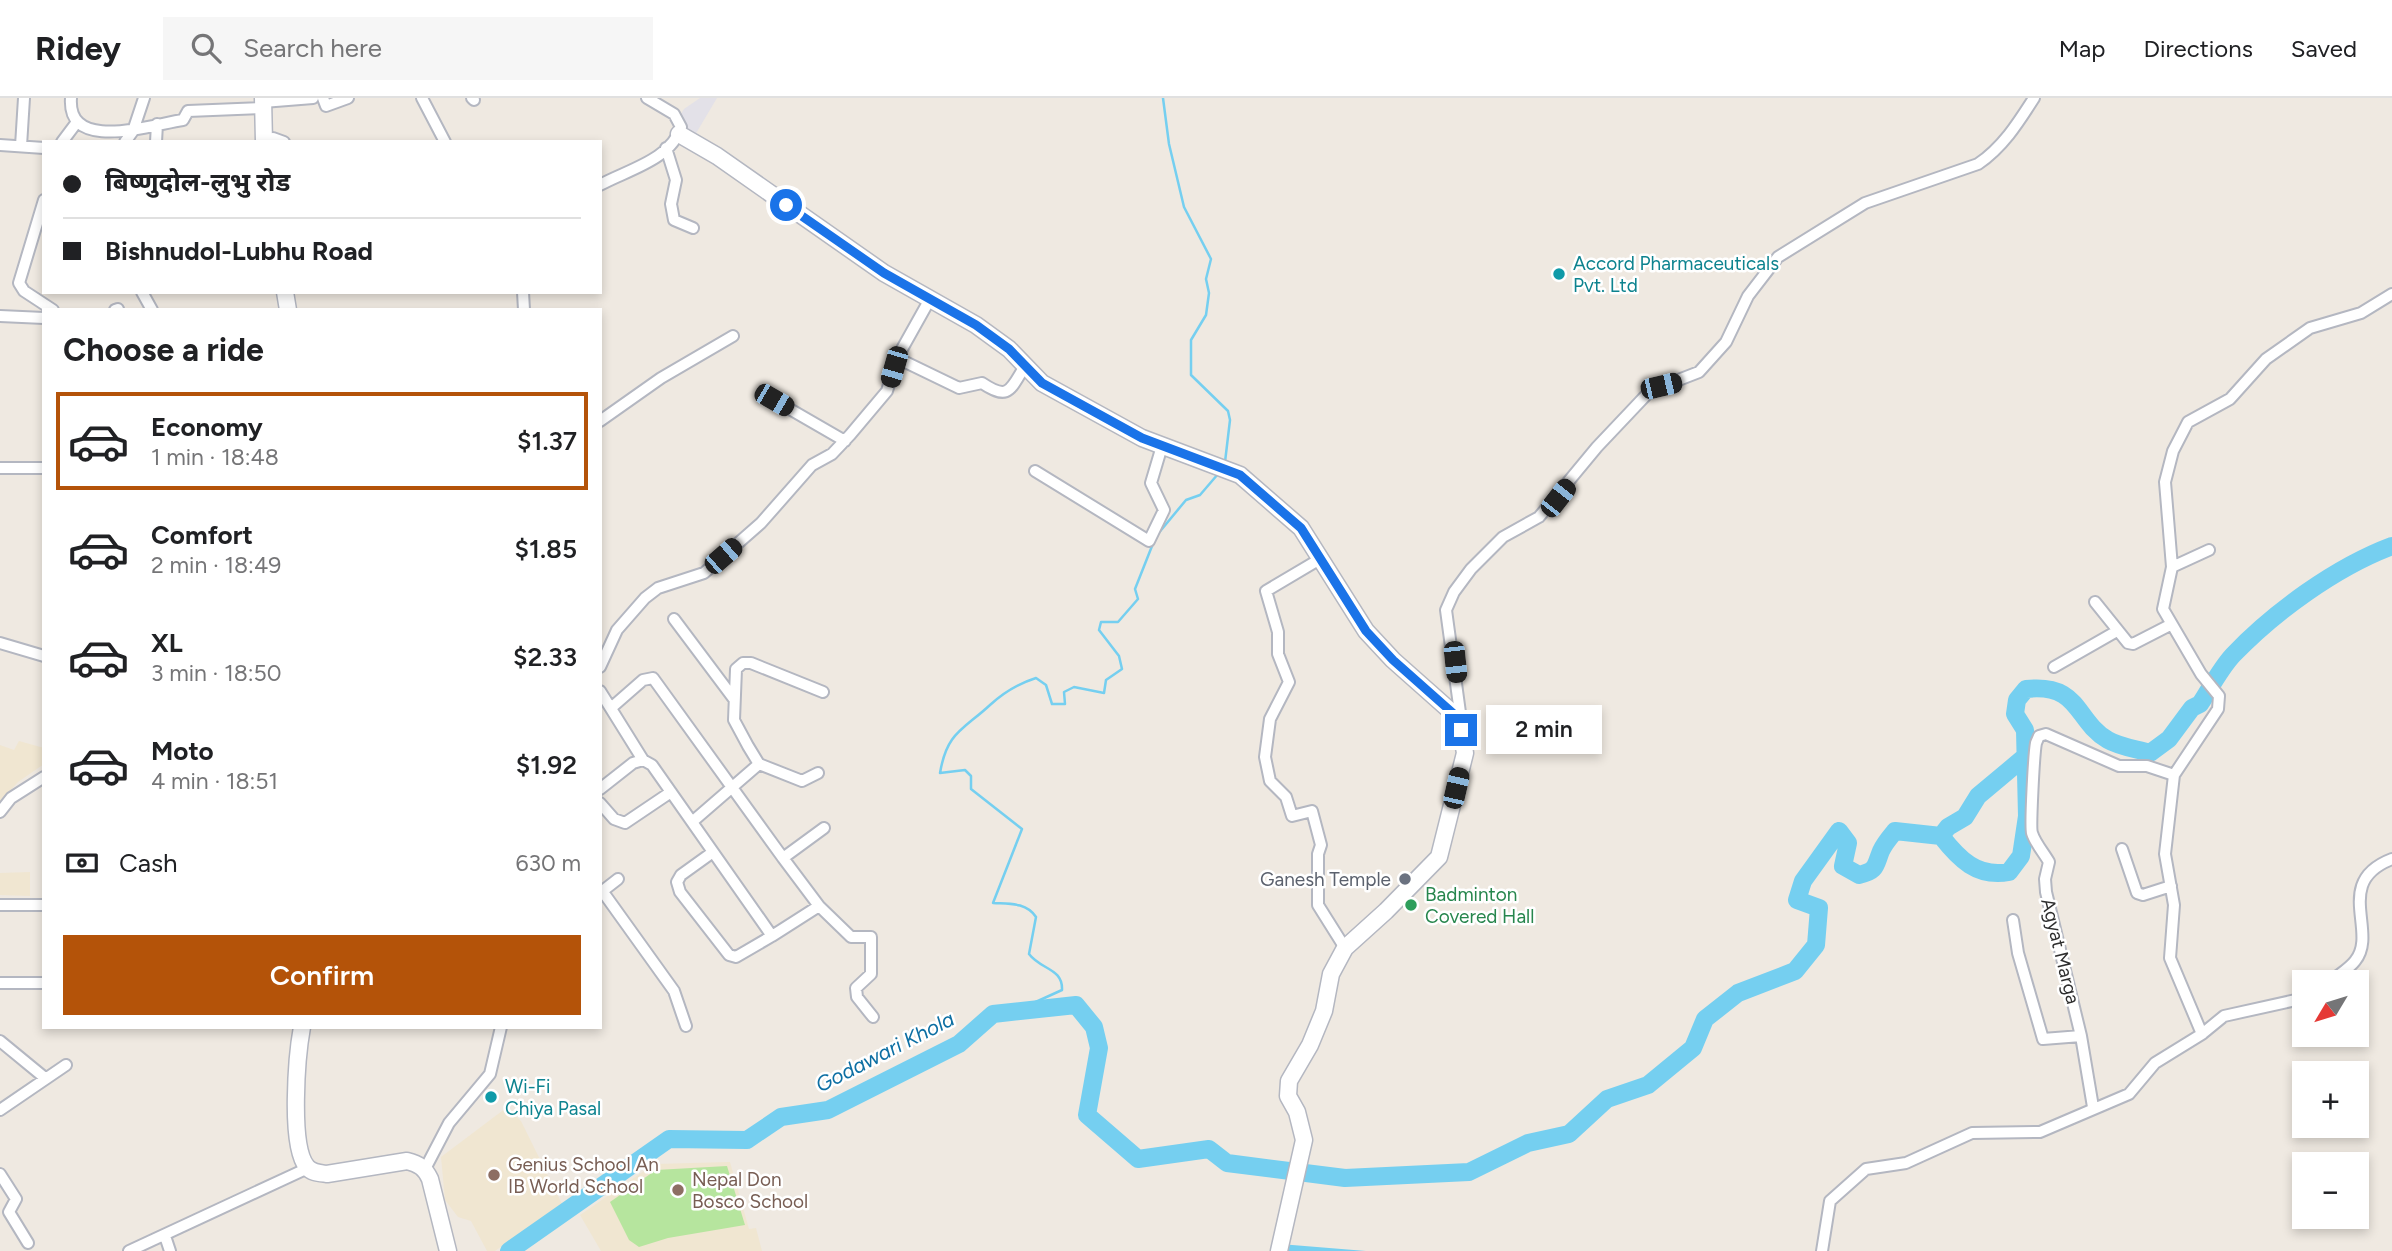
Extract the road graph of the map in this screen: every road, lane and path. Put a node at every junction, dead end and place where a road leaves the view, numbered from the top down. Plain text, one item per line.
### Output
1 (24, 98) edge
2 (71, 98) edge
3 (144, 98) edge
4 (313, 98) edge
5 (323, 98) edge
6 (348, 98) edge
7 (422, 98) edge
8 (647, 98) edge
9 (2034, 98) edge
10 (263, 103) edge
11 (77, 122) junction
12 (156, 124) junction
13 (133, 131) junction
14 (679, 134) junction
15 (64, 140) edge
16 (126, 140) edge
17 (156, 140) edge
18 (264, 140) edge
19 (444, 140) edge
20 (0, 145) edge
21 (21, 146) junction
22 (42, 148) edge
23 (666, 148) junction
24 (602, 184) edge
25 (42, 207) edge
26 (693, 228) dead end
27 (2392, 294) edge
28 (930, 299) junction
29 (50, 308) edge
30 (0, 316) edge
31 (42, 318) edge
32 (733, 336) dead end
33 (897, 358) junction
34 (1024, 366) junction
35 (774, 400) dead end
36 (602, 420) edge
37 (845, 441) junction
38 (1162, 446) junction
39 (0, 468) edge
40 (42, 468) edge
41 (1035, 471) dead end
42 (2209, 550) dead end
43 (1320, 559) junction
44 (2172, 567) junction
45 (2095, 602) dead end
46 (674, 619) dead end
47 (2170, 625) junction
48 (2117, 631) junction
49 (0, 643) edge
50 (42, 655) edge
51 (602, 663) edge
52 (2054, 667) dead end
53 (823, 692) dead end
54 (602, 694) edge
55 (734, 699) junction
56 (611, 708) junction
57 (1461, 730) junction
58 (643, 760) junction
59 (759, 764) junction
60 (818, 774) dead end
61 (2174, 775) junction
62 (42, 778) edge
63 (602, 787) edge
64 (732, 787) junction
65 (671, 792) junction
66 (602, 805) edge
67 (0, 812) edge
68 (692, 822) junction
69 (824, 828) dead end
70 (2122, 849) dead end
71 (713, 852) junction
72 (783, 858) junction
73 (2392, 859) edge
74 (618, 879) dead end
75 (2171, 886) junction
76 (602, 891) edge
77 (602, 893) edge
78 (0, 905) edge
79 (42, 905) edge
80 (819, 906) junction
81 (2013, 920) dead end
82 (772, 936) junction
83 (1345, 948) junction
84 (2345, 970) edge
85 (0, 983) edge
86 (42, 983) edge
87 (2292, 1001) edge
88 (873, 1017) dead end
89 (687, 1026) dead end
90 (302, 1029) edge
91 (501, 1029) edge
92 (2202, 1034) junction
93 (2081, 1036) junction
94 (0, 1041) edge
95 (66, 1065) dead end
96 (45, 1078) junction
97 (3, 1103) edge
98 (2093, 1107) junction
99 (308, 1168) junction
100 (425, 1169) junction
101 (0, 1174) edge
102 (165, 1236) junction
103 (28, 1243) dead end
104 (129, 1251) edge
105 (170, 1251) edge
106 (447, 1251) edge
107 (1279, 1251) edge
108 (1822, 1251) edge

1 - 21 street
2 - 11 street
3 - 13 street
4 - 10 street
5 - 6 street
7 - 19 street
8 - 14 street
9 - 57 street
10 - 12 street
10 - 18 street
11 - 13 street
11 - 15 street
12 - 13 street
12 - 17 street
13 - 16 street
14 - 23 street
14 - 28 street
20 - 21 street
21 - 22 street
23 - 24 street
23 - 26 street
25 - 29 street
27 - 44 street
28 - 33 street
28 - 34 street
30 - 31 street
32 - 36 street
33 - 34 street
33 - 37 street
34 - 38 street
35 - 37 street
37 - 51 street
38 - 41 street
38 - 43 street
39 - 40 street
42 - 44 street
43 - 57 street
43 - 83 street
44 - 47 street
45 - 48 street
46 - 55 street
47 - 48 street
47 - 61 street
48 - 52 street
49 - 50 street
53 - 55 street
54 - 56 street
55 - 59 street
56 - 58 street
56 - 64 street
57 - 83 street
58 - 63 street
58 - 65 street
59 - 60 street
59 - 64 street
61 - 75 street
61 - 93 street, Agyat Marga
62 - 67 street
64 - 68 street
64 - 72 street
65 - 66 street
65 - 68 street
68 - 71 street
69 - 72 street
70 - 75 street
71 - 82 street
71 - 82 street
72 - 80 street
73 - 84 street
74 - 76 street
75 - 92 street
77 - 89 street
78 - 79 street
80 - 82 street
80 - 88 street
81 - 93 street
83 - 107 street
85 - 86 street
87 - 92 street
90 - 99 street
91 - 100 street
92 - 98 street
93 - 98 street, Agyat Marga
94 - 96 street
95 - 96 street
96 - 97 street
98 - 108 street
99 - 100 street
99 - 102 street
100 - 106 street
101 - 103 street
102 - 104 street
102 - 105 street

